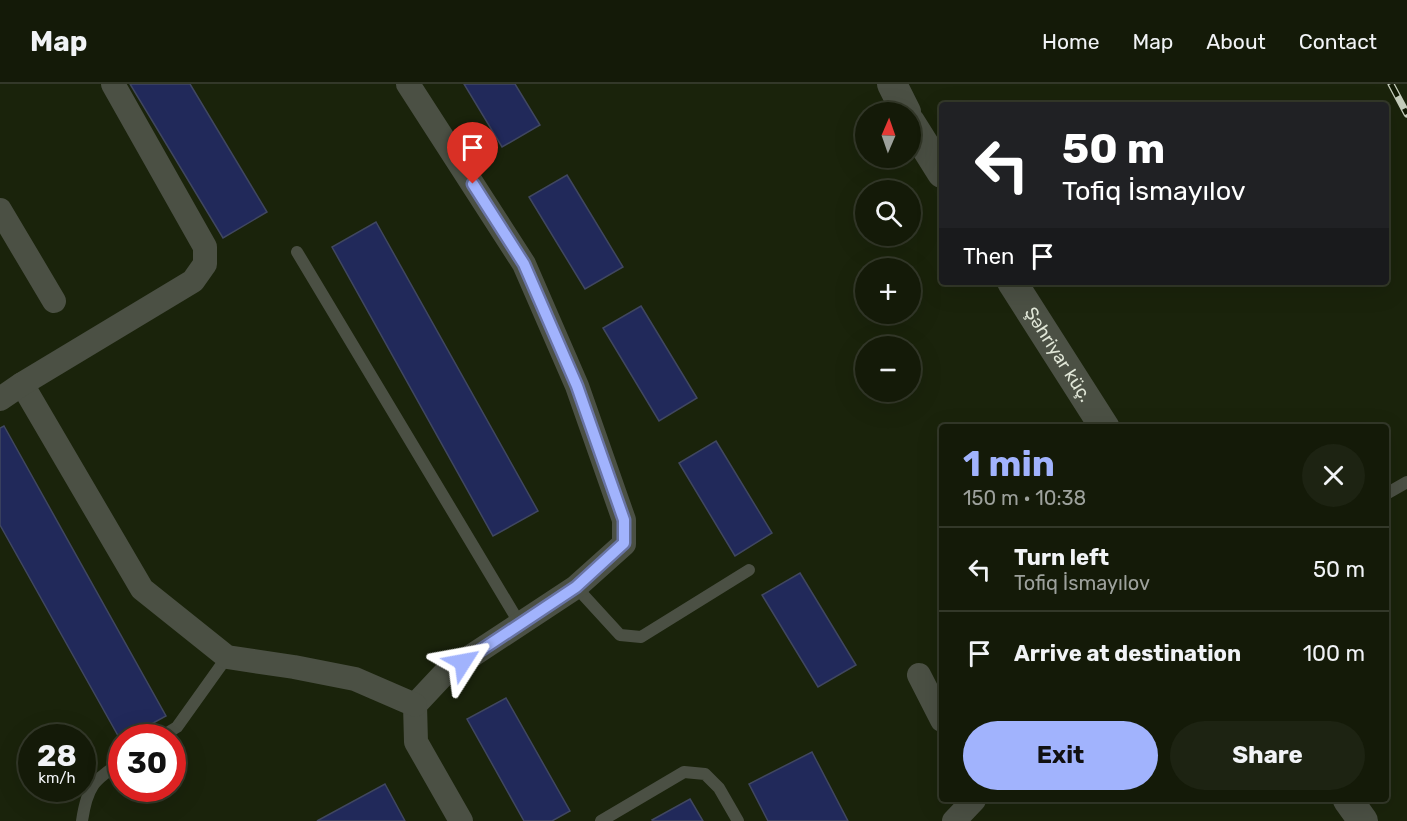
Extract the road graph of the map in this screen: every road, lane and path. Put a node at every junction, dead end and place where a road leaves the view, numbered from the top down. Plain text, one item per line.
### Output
1 (113, 84) edge
2 (408, 84) edge
3 (892, 84) edge
4 (901, 102) edge
5 (921, 140) edge
6 (939, 168) edge
7 (0, 210) edge
8 (297, 252) dead end
9 (1014, 285) edge
10 (54, 301) dead end
11 (21, 384) junction
12 (0, 399) edge
13 (1102, 424) edge
14 (1407, 482) edge
15 (1389, 492) edge
16 (749, 570) dead end
17 (576, 587) junction
18 (520, 624) junction
19 (227, 657) junction
20 (919, 675) dead end
21 (415, 705) junction
22 (939, 714) edge
23 (179, 724) edge
24 (108, 770) edge
25 (972, 802) edge
26 (1349, 802) edge
27 (82, 821) edge
28 (461, 821) edge
29 (602, 821) edge
30 (738, 821) edge
31 (954, 821) edge
32 (1363, 821) edge

1 - 11 street
2 - 17 street
3 - 4 street
5 - 6 street
7 - 10 street
8 - 18 lane
9 - 13 street, Şəhriyar küç.
11 - 12 street
11 - 19 street
14 - 15 lane
16 - 17 lane
17 - 18 street
18 - 21 street
19 - 21 street
19 - 23 lane
20 - 22 street
21 - 28 street
24 - 27 lane
25 - 31 street
26 - 32 street
29 - 30 lane

